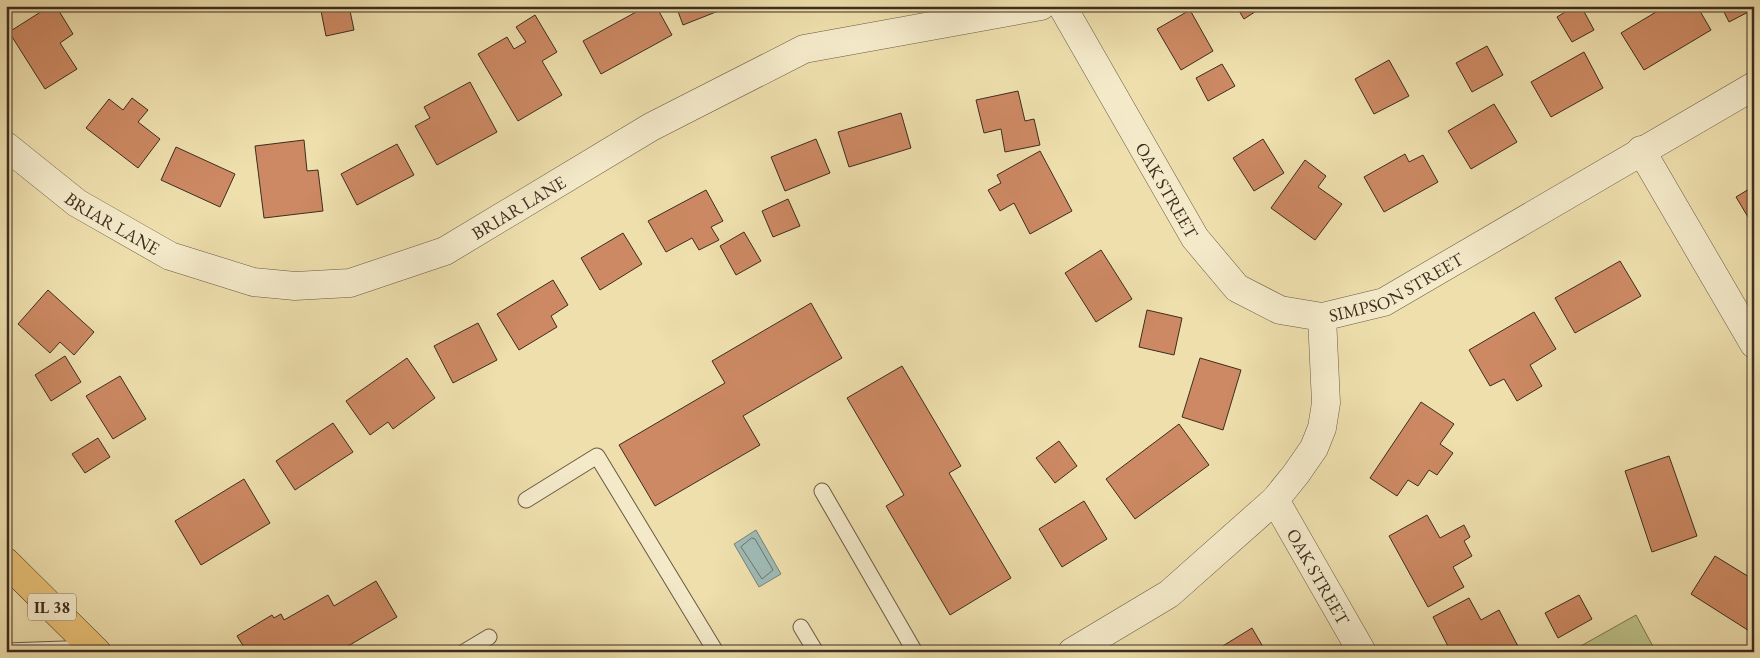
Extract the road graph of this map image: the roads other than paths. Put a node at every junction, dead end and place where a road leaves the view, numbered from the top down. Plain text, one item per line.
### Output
1 (1041, 6) edge
2 (1062, 6) edge
3 (1754, 86) edge
4 (6, 146) edge
5 (1641, 150) junction
6 (1322, 316) junction
7 (1754, 344) edge
8 (822, 491) dead end
9 (526, 500) dead end
10 (1275, 500) junction
11 (6, 562) edge
12 (801, 627) dead end
13 (489, 637) dead end
14 (95, 650) edge
15 (6, 651) edge
16 (464, 652) edge
17 (716, 652) edge
18 (816, 652) edge
19 (915, 652) edge
20 (1072, 652) edge
21 (1362, 652) edge

1 - 4 street, BRIAR LANE
2 - 6 street, OAK STREET
3 - 5 street, SIMPSON STREET
5 - 6 street, SIMPSON STREET
5 - 7 street
6 - 10 street, SIMPSON STREET
8 - 19 lane
9 - 17 lane
10 - 20 street, SIMPSON STREET
10 - 21 street, OAK STREET
11 - 14 main road, IL 38
12 - 18 lane
13 - 16 lane
14 - 15 lane

